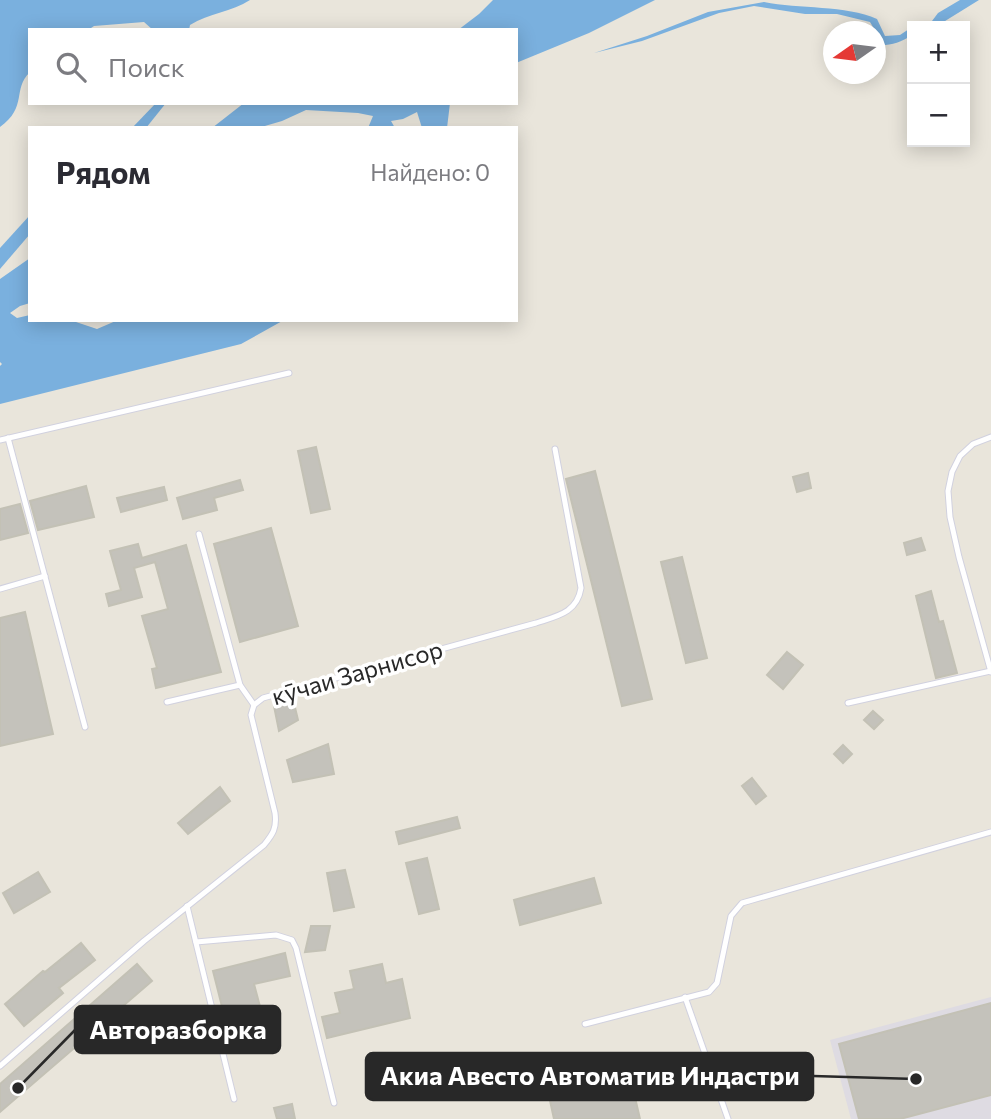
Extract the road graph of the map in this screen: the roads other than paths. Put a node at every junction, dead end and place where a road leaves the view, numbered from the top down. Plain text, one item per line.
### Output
1 (289, 373) dead end
2 (991, 436) edge
3 (8, 438) junction
4 (0, 440) edge
5 (555, 449) dead end
6 (199, 534) dead end
7 (45, 576) junction
8 (0, 589) edge
9 (991, 671) edge
10 (240, 685) junction
11 (167, 702) dead end
12 (848, 703) dead end
13 (254, 705) junction
14 (85, 727) dead end
15 (991, 832) edge
16 (187, 906) junction
17 (196, 942) junction
18 (685, 998) junction
19 (585, 1024) dead end
20 (0, 1066) edge
21 (234, 1100) dead end
22 (334, 1103) dead end
23 (728, 1119) edge

1 - 3 lane
2 - 9 lane
3 - 4 lane
3 - 7 lane
5 - 13 lane, кӯчаи Зарнисор
6 - 10 lane
7 - 8 lane
7 - 14 lane
9 - 12 lane
10 - 11 lane
10 - 13 lane
13 - 16 lane, кӯчаи Зарнисор
15 - 18 lane
16 - 17 lane
16 - 20 lane, кӯчаи Зарнисор
17 - 21 lane
17 - 22 lane
18 - 19 lane
18 - 23 lane

